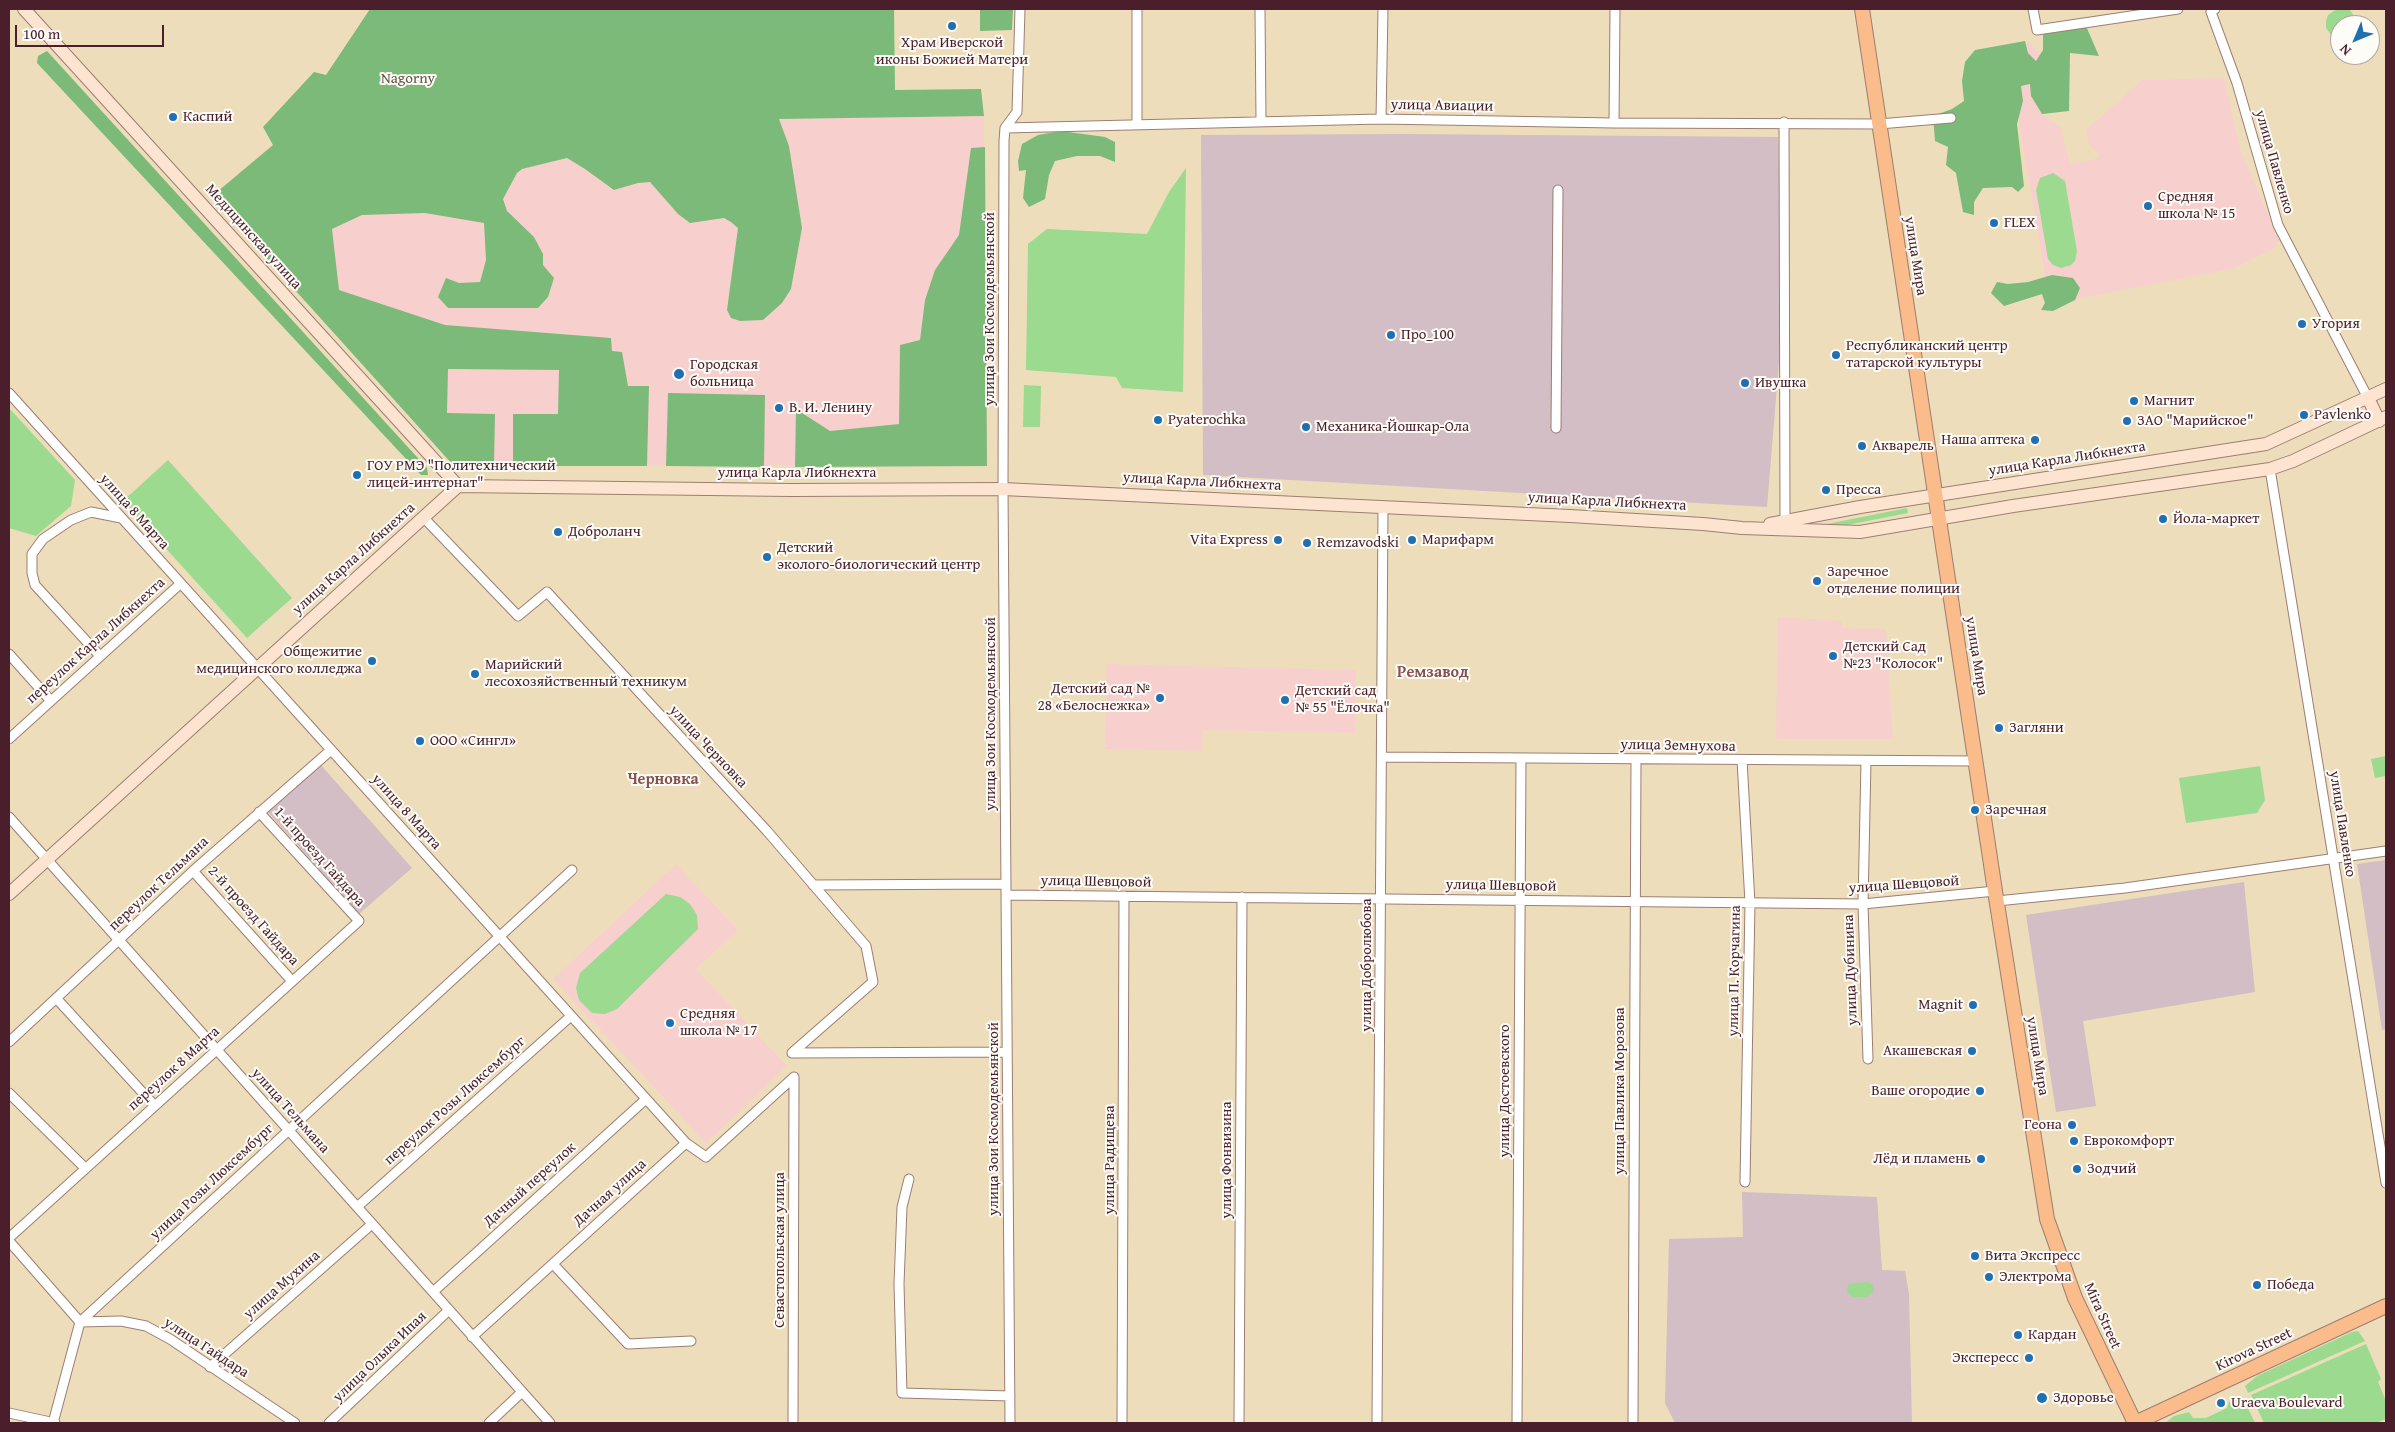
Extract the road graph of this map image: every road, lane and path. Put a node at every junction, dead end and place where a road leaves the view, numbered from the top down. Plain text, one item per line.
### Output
1 (24, 9) edge
2 (1020, 9) edge
3 (1137, 9) edge
4 (1260, 9) edge
5 (1383, 9) edge
6 (1615, 9) edge
7 (1862, 9) edge
8 (2033, 9) edge
9 (2178, 9) edge
10 (2202, 9) edge
11 (2213, 10) edge
12 (1381, 118) junction
13 (1951, 118) dead end
14 (1261, 122) junction
15 (1784, 122) junction
16 (1137, 123) junction
17 (1614, 123) junction
18 (1879, 124) junction
19 (1005, 128) junction
20 (1558, 190) dead end
21 (2386, 389) edge
22 (9, 393) edge
23 (2368, 398) junction
24 (2383, 419) edge
25 (1556, 428) dead end
26 (2270, 469) junction
27 (458, 486) junction
28 (1003, 489) junction
29 (1935, 497) junction
30 (1383, 506) junction
31 (423, 517) junction
32 (121, 518) junction
33 (1939, 519) junction
34 (1785, 521) junction
35 (1742, 528) junction
36 (180, 584) junction
37 (9, 654) edge
38 (100, 656) junction
39 (257, 669) junction
40 (51, 701) junction
41 (9, 739) edge
42 (331, 750) junction
43 (1382, 756) junction
44 (1521, 758) junction
45 (1636, 759) junction
46 (1742, 760) junction
47 (1866, 761) junction
48 (1975, 761) junction
49 (259, 812) junction
50 (9, 817) edge
51 (2386, 851) edge
52 (47, 860) junction
53 (2333, 860) junction
54 (572, 870) dead end
55 (194, 871) junction
56 (1006, 884) junction
57 (813, 885) junction
58 (9, 894) edge
59 (1006, 895) junction
60 (1124, 896) junction
61 (1996, 896) junction
62 (1242, 897) junction
63 (1381, 899) junction
64 (1519, 900) junction
65 (1635, 902) junction
66 (1750, 903) junction
67 (1863, 904) junction
68 (359, 921) joint
69 (500, 937) junction
70 (119, 940) junction
71 (292, 980) junction
72 (56, 998) junction
73 (571, 1016) junction
74 (9, 1042) edge
75 (216, 1049) junction
76 (1007, 1052) junction
77 (1868, 1059) dead end
78 (794, 1077) joint
79 (9, 1092) edge
80 (646, 1098) junction
81 (154, 1105) junction
82 (289, 1131) junction
83 (686, 1143) junction
84 (86, 1168) junction
85 (909, 1179) dead end
86 (1745, 1182) dead end
87 (2386, 1183) edge
88 (357, 1207) junction
89 (372, 1224) junction
90 (9, 1240) edge
91 (553, 1264) junction
92 (433, 1292) junction
93 (2386, 1306) edge
94 (449, 1310) junction
95 (80, 1322) junction
96 (472, 1337) junction
97 (691, 1341) dead end
98 (210, 1367) junction
99 (522, 1392) junction
100 (1010, 1396) junction
101 (9, 1413) edge
102 (54, 1423) edge
103 (295, 1423) edge
104 (329, 1423) edge
105 (489, 1423) edge
106 (550, 1423) edge
107 (793, 1423) edge
108 (1010, 1423) edge
109 (1122, 1423) edge
110 (1239, 1423) edge
111 (1378, 1423) edge
112 (1517, 1423) edge
113 (1632, 1423) edge
114 (2135, 1423) edge

1 - 27 main road, Медицинская улица
2 - 19 street, улица Зои Космодемьянской
3 - 16 street
4 - 14 street
5 - 12 street
6 - 17 street
7 - 18 main road, улица Мира
8 - 9 street
10 - 11 street
11 - 23 street, улица Павленко
12 - 14 street, улица Авиации
12 - 17 street, улица Авиации
13 - 18 street, улица Авиации
14 - 16 street, улица Авиации
15 - 17 street, улица Авиации
15 - 18 street, улица Авиации
15 - 34 street
16 - 19 street, улица Авиации
18 - 29 main road, улица Мира
19 - 28 street, улица Зои Космодемьянской
20 - 25 street
21 - 23 main road, улица Карла Либкнехта
22 - 32 street, улица 8 Марта
23 - 24 main road
23 - 29 main road, улица Карла Либкнехта
24 - 26 main road, улица Карла Либкнехта
26 - 33 main road, улица Карла Либкнехта
26 - 53 street, улица Павленко
27 - 28 main road, улица Карла Либкнехта
27 - 31 main road, улица Карла Либкнехта
28 - 30 main road, улица Карла Либкнехта
28 - 56 street, улица Зои Космодемьянской
29 - 33 main road, улица Мира
29 - 34 main road, улица Карла Либкнехта
30 - 35 main road, улица Карла Либкнехта
30 - 43 street, улица Добролюбова
31 - 39 main road, улица Карла Либкнехта
31 - 57 street, улица Черновка
32 - 36 street, улица 8 Марта
32 - 38 street
33 - 35 main road, улица Карла Либкнехта
33 - 48 main road, улица Мира
34 - 35 main road, улица Карла Либкнехта
36 - 38 street, переулок Карла Либкнехта
36 - 39 street, улица 8 Марта
37 - 40 street
38 - 40 street, переулок Карла Либкнехта
39 - 42 street, улица 8 Марта
39 - 52 main road, улица Карла Либкнехта
40 - 41 street, переулок Карла Либкнехта
42 - 49 street, переулок Тельмана
42 - 69 street, улица 8 Марта
43 - 44 street, улица Земнухова
43 - 63 street, улица Добролюбова
44 - 45 street, улица Земнухова
44 - 64 street, улица Достоевского
45 - 46 street, улица Земнухова
45 - 65 street, улица Павлика Морозова
46 - 47 street, улица Земнухова
46 - 66 street, улица П. Корчагина
47 - 48 street, улица Земнухова
47 - 67 street, улица Дубинина
48 - 61 main road, улица Мира
49 - 55 street, переулок Тельмана
49 - 68 street, 1-й проезд Гайдара
50 - 52 street, улица Тельмана
51 - 53 street, улица Шевцовой
52 - 58 main road, улица Карла Либкнехта
52 - 70 street, улица Тельмана
53 - 61 street, улица Шевцовой
53 - 87 street, улица Павленко
54 - 69 street, улица Розы Люксембург
55 - 70 street, переулок Тельмана
55 - 71 street, 2-й проезд Гайдара
56 - 57 street
56 - 59 street, улица Зои Космодемьянской
57 - 76 street, улица Черновка
59 - 60 street, улица Шевцовой
59 - 76 street, улица Зои Космодемьянской
60 - 62 street, улица Шевцовой
60 - 109 street, улица Радищева
61 - 67 street, улица Шевцовой
61 - 114 main road, Mira Street
62 - 63 street, улица Шевцовой
62 - 110 street, улица Фонвизина
63 - 64 street, улица Шевцовой
63 - 111 street, улица Добролюбова
64 - 65 street, улица Шевцовой
64 - 112 street, улица Достоевского
65 - 66 street, улица Шевцовой
65 - 113 street, улица Павлика Морозова
66 - 67 street, улица Шевцовой
66 - 86 street, улица П. Корчагина
67 - 77 street, улица Дубинина
68 - 71 street, переулок 8 Марта
69 - 73 street, улица 8 Марта
69 - 82 street, улица Розы Люксембург
70 - 72 street, переулок Тельмана
70 - 75 street, улица Тельмана
71 - 75 street, переулок 8 Марта
72 - 74 street, переулок Тельмана
72 - 81 street
73 - 80 street, улица 8 Марта
73 - 88 street, переулок Розы Люксембург
75 - 81 street, переулок 8 Марта
75 - 82 street, улица Тельмана
76 - 100 street, улица Зои Космодемьянской
78 - 83 street, улица 8 Марта
78 - 107 street, Севастопольская улица
79 - 84 street
80 - 83 street, улица 8 Марта
80 - 92 street, Дачный переулок
81 - 84 street, переулок 8 Марта
82 - 88 street, улица Тельмана
82 - 95 street, улица Розы Люксембург
83 - 91 street, Дачная улица
84 - 90 street, переулок 8 Марта
85 - 100 street
88 - 89 street, улица Тельмана
89 - 92 street, улица Тельмана
89 - 98 street, улица Мухина
90 - 95 street
91 - 96 street, Дачная улица
91 - 97 street
92 - 94 street, улица Тельмана
93 - 114 main road, Kirova Street
94 - 96 street, улица Тельмана
94 - 104 street, улица Олыка Ипая
95 - 98 street, улица Гайдара
95 - 102 street
96 - 99 street, улица Тельмана
98 - 103 street, улица Гайдара
99 - 105 street
99 - 106 street, улица Тельмана
100 - 108 street, улица Зои Космодемьянской
101 - 102 street

